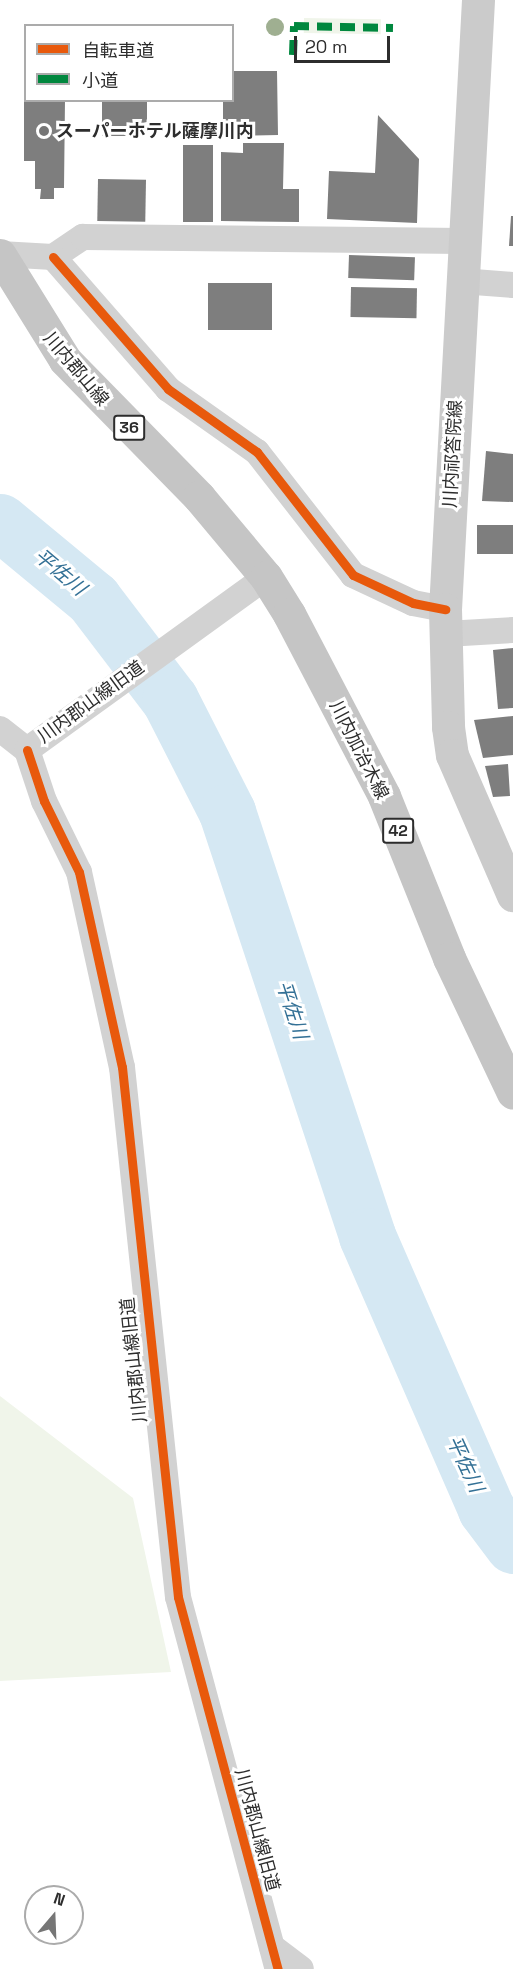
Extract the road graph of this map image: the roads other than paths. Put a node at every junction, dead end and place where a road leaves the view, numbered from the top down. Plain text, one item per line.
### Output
1 (478, 0) edge
2 (463, 241) junction
3 (53, 257) junction
4 (1, 262) edge
5 (461, 281) junction
6 (513, 285) edge
7 (266, 577) junction
8 (446, 621) junction
9 (513, 630) edge
10 (0, 729) edge
11 (27, 750) junction
12 (513, 895) edge
13 (513, 1093) edge
14 (275, 1958) edge
15 (301, 1969) edge

1 - 2 main road, 川内祁答院線
2 - 3 street
2 - 5 main road, 川内祁答院線
3 - 4 street
3 - 8 street
4 - 7 main road, 川内郡山線 / 36
5 - 6 street
5 - 8 main road, 川内祁答院線
7 - 11 street, 川内郡山線旧道
7 - 13 main road, 川内加治木線 / 42
8 - 9 street
8 - 12 main road, 川内祁答院線
10 - 11 street
11 - 14 street, 川内郡山線旧道
14 - 15 street

